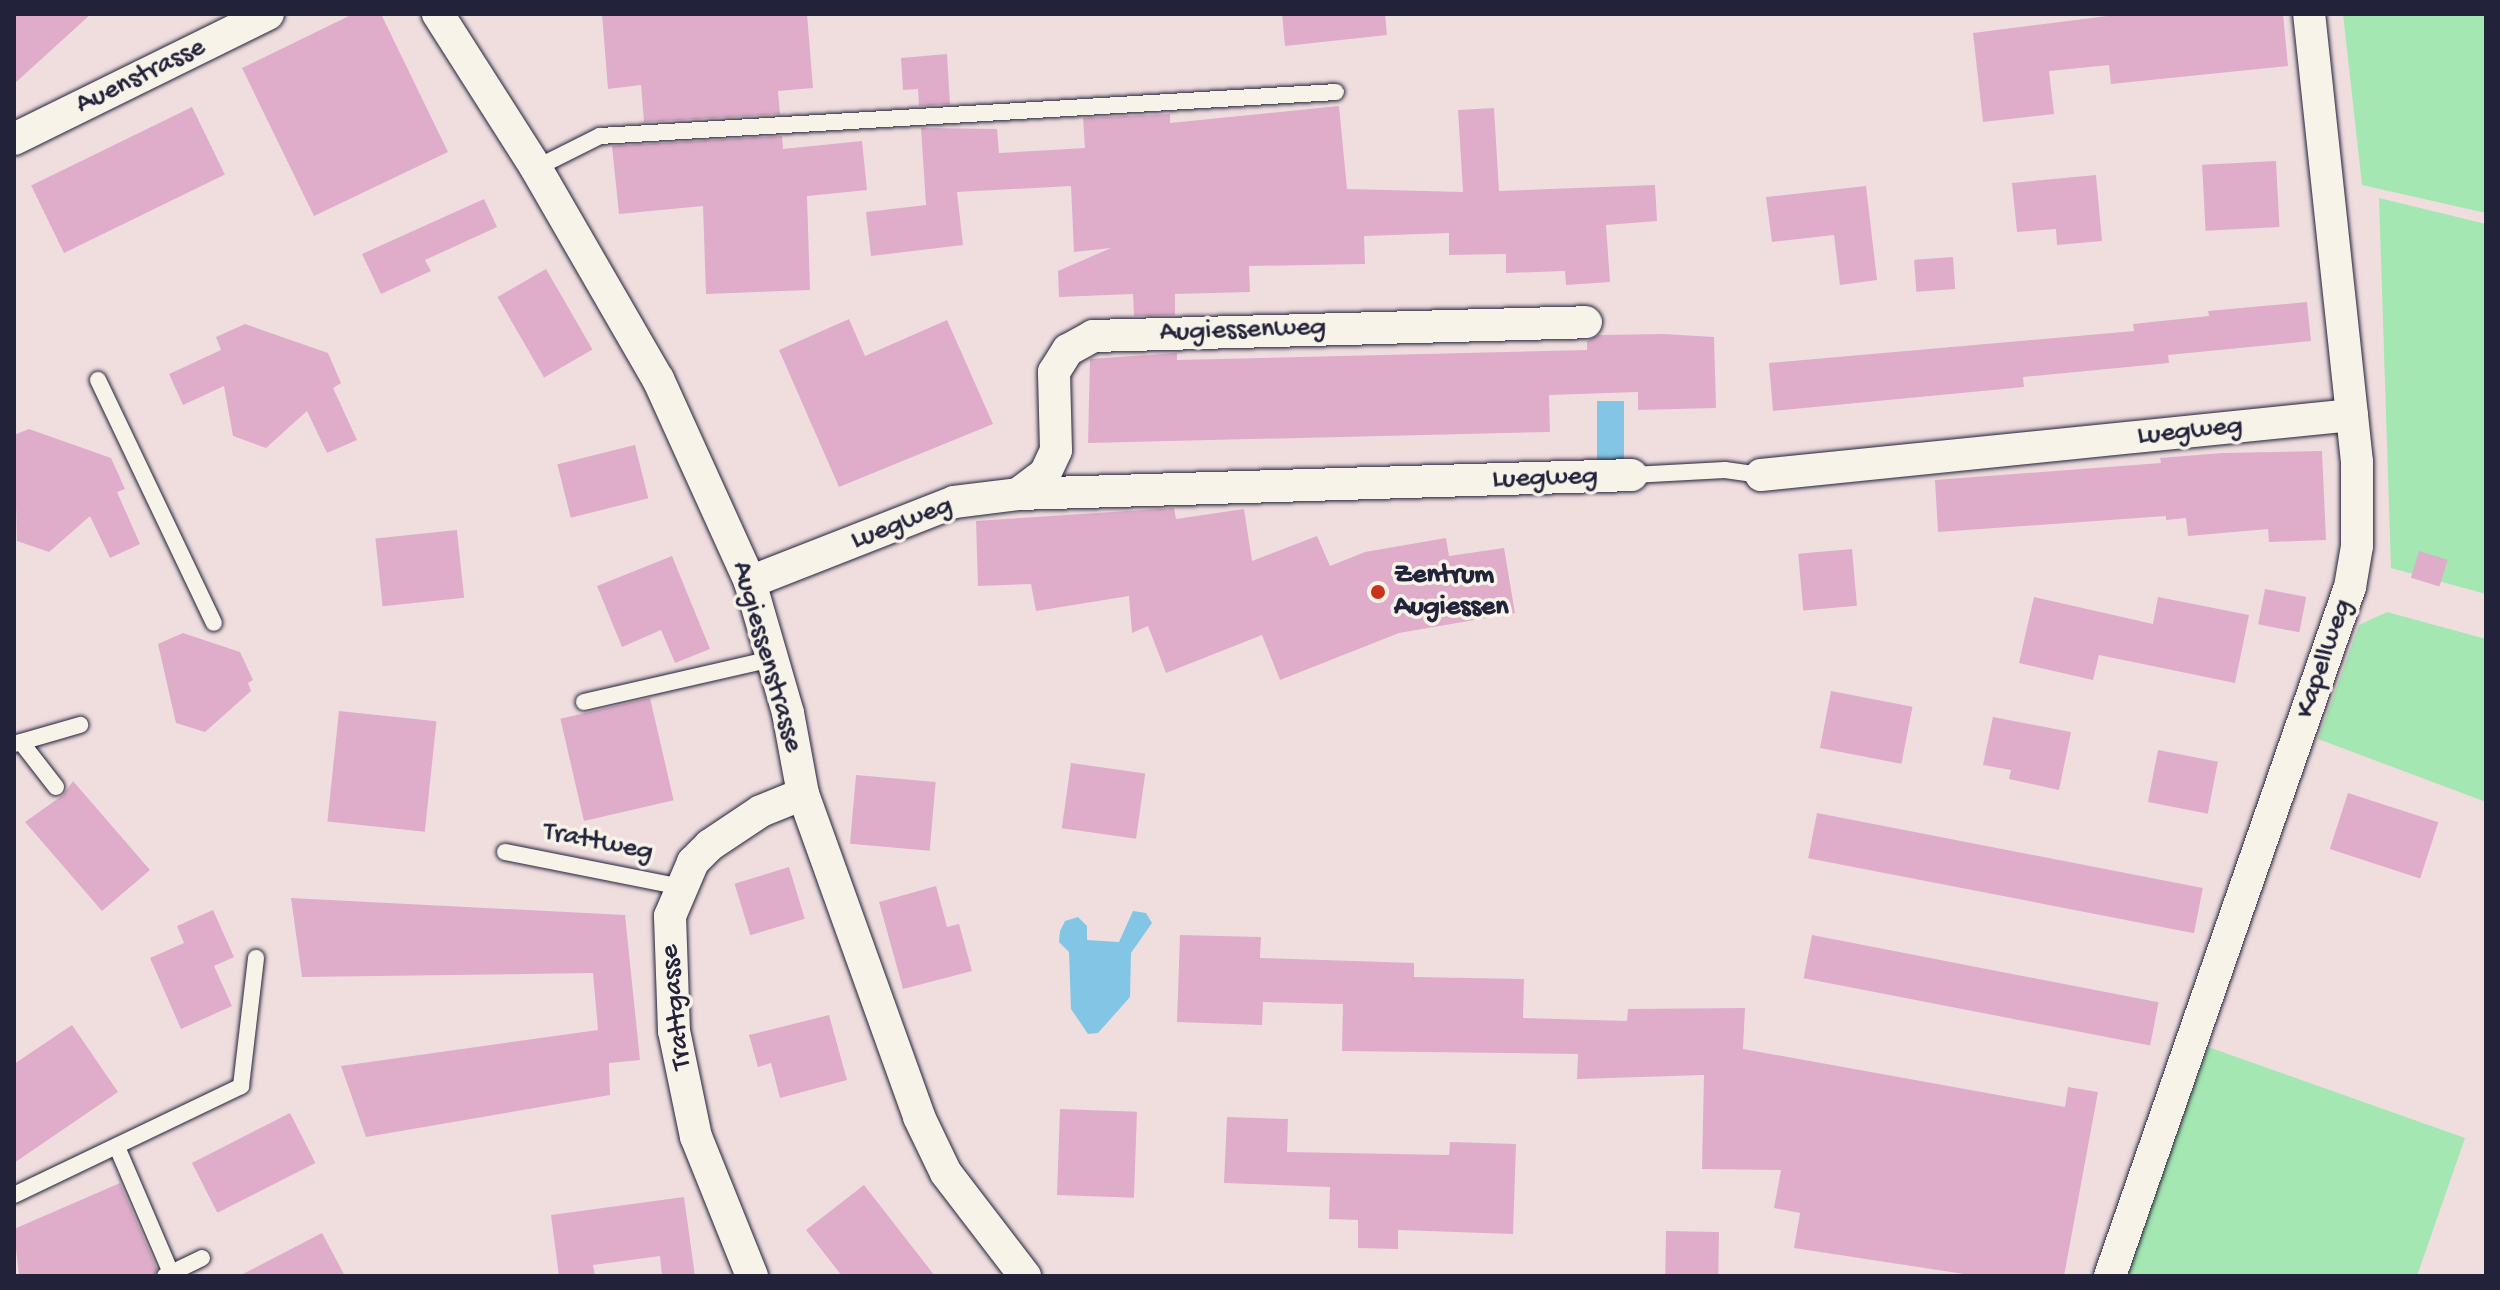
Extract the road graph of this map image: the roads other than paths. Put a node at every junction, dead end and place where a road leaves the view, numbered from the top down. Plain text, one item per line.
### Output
1 (268, 14) edge
2 (438, 14) edge
3 (2309, 14) edge
4 (1336, 92) dead end
5 (14, 139) edge
6 (536, 168) junction
7 (1586, 322) dead end
8 (98, 380) dead end
9 (2352, 415) junction
10 (1632, 475) joint
11 (1761, 475) joint
12 (1018, 494) junction
13 (750, 582) junction
14 (214, 623) dead end
15 (772, 659) junction
16 (584, 702) dead end
17 (80, 725) dead end
18 (18, 743) edge
19 (56, 787) dead end
20 (803, 794) junction
21 (505, 852) dead end
22 (681, 887) junction
23 (256, 958) dead end
24 (117, 1147) junction
25 (14, 1195) edge
26 (202, 1258) dead end
27 (168, 1274) edge
28 (752, 1276) edge
29 (1025, 1276) edge
30 (2110, 1276) edge

1 - 5 street, Auenstrasse
2 - 6 street, Augiessenstrasse
3 - 9 street, Kapellweg
4 - 6 lane
6 - 13 street, Augiessenstrasse
7 - 12 street, Augiessenweg
8 - 14 lane
9 - 11 street, Luegweg
9 - 30 street, Kapellweg
10 - 11 lane, Luegweg
10 - 12 street, Luegweg
12 - 13 street, Luegweg
13 - 15 street, Augiessenstrasse
15 - 16 lane
15 - 20 street, Augiessenstrasse
17 - 18 lane
18 - 19 lane
20 - 22 street, Trattgasse
20 - 29 street, Augiessenstrasse
21 - 22 lane, Trattweg
22 - 28 street, Trattgasse
23 - 24 lane
24 - 25 lane
24 - 27 lane
26 - 27 lane

